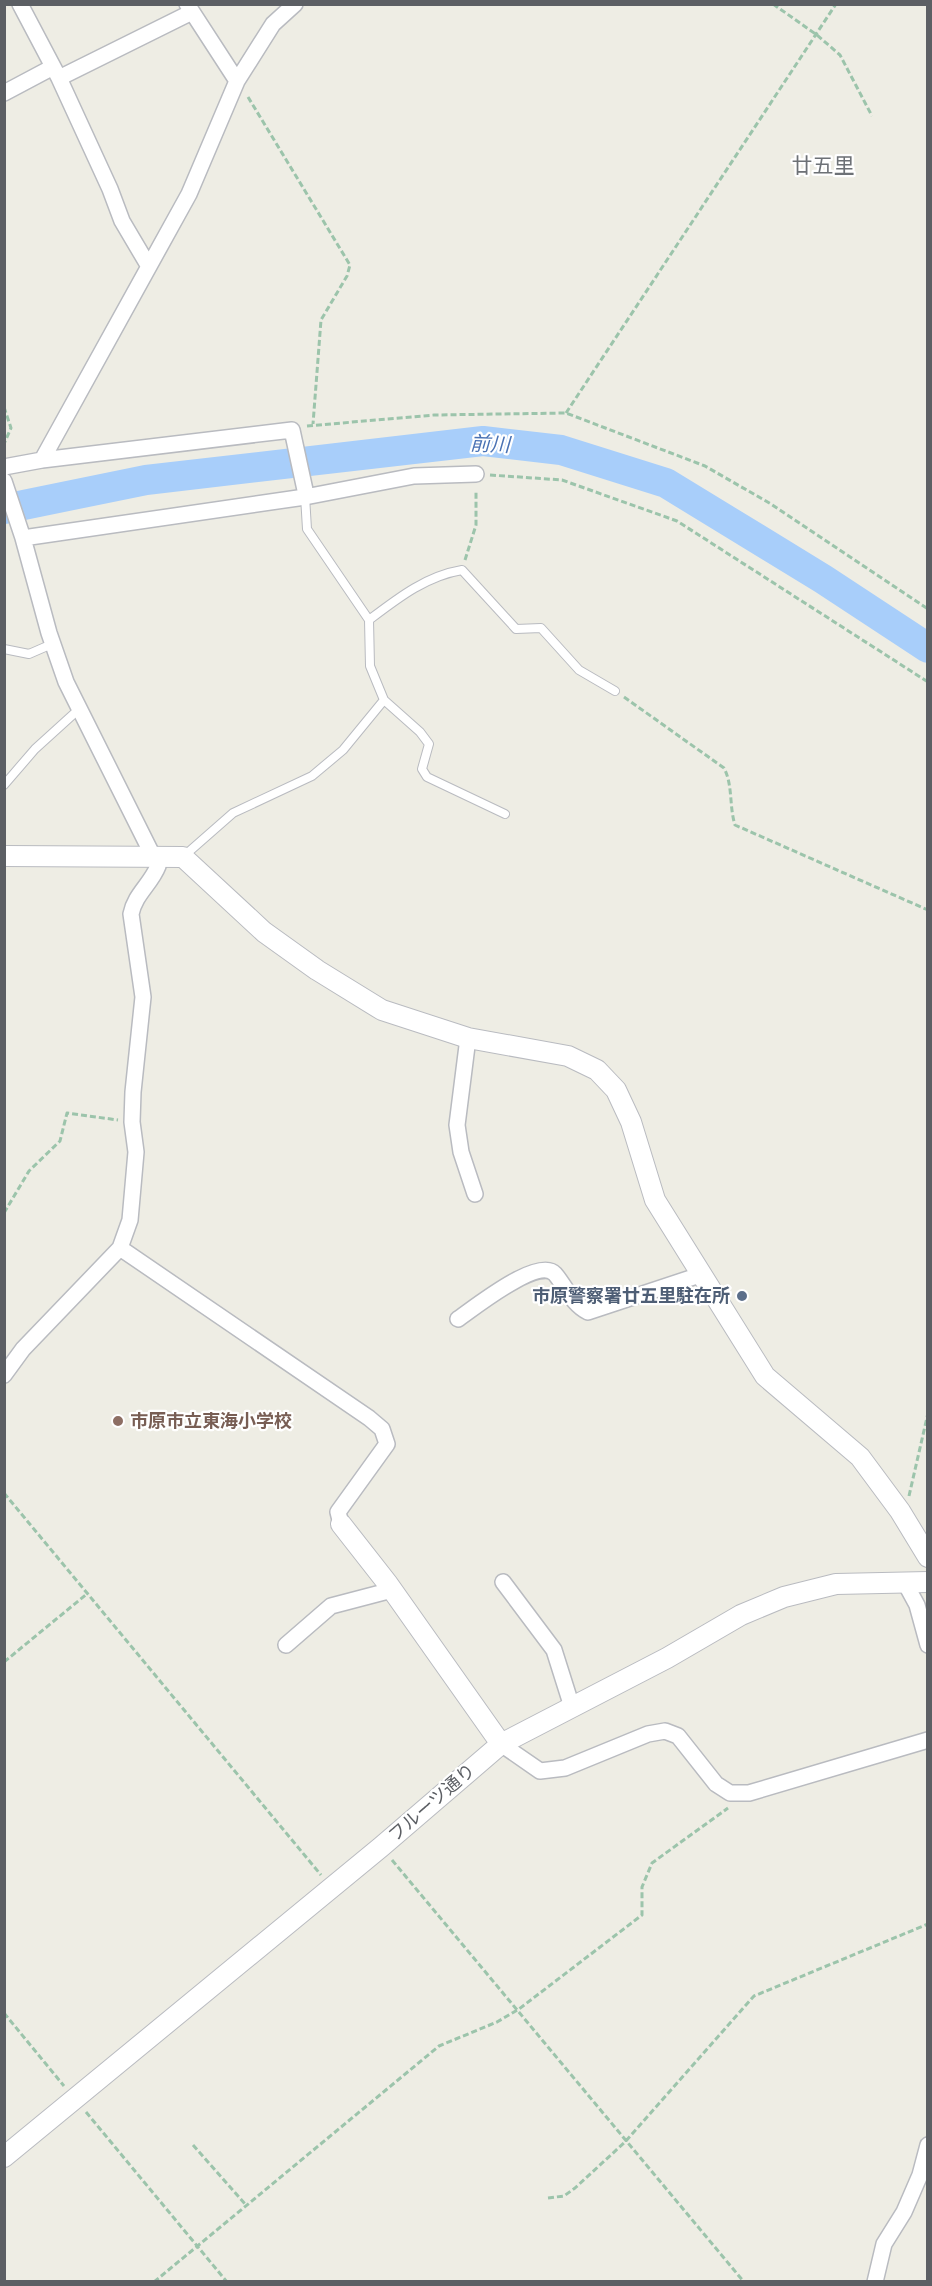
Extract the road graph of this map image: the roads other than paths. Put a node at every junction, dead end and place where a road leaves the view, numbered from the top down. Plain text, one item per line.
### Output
1 (20, 4) edge
2 (295, 4) edge
3 (190, 8) edge
4 (56, 73) junction
5 (237, 81) junction
6 (4, 93) edge
7 (148, 265) junction
8 (42, 460) junction
9 (4, 468) edge
10 (476, 474) road end
11 (4, 481) edge
12 (305, 493) junction
13 (23, 538) junction
14 (369, 620) junction
15 (52, 644) junction
16 (4, 649) edge
17 (615, 691) road end
18 (384, 700) junction
19 (78, 710) junction
20 (4, 785) edge
21 (505, 814) dead end
22 (4, 856) edge
23 (183, 857) junction
24 (153, 858) junction
25 (468, 1038) junction
26 (475, 1194) dead end
27 (120, 1248) junction
28 (700, 1275) junction
29 (458, 1319) dead end
30 (4, 1375) edge
31 (341, 1524) joint
32 (927, 1557) edge
33 (503, 1582) dead end
34 (927, 1582) edge
35 (905, 1583) junction
36 (392, 1590) junction
37 (286, 1645) dead end
38 (927, 1645) edge
39 (572, 1707) junction
40 (927, 1740) edge
41 (501, 1744) junction
42 (927, 2145) edge
43 (4, 2157) edge
44 (875, 2282) edge

1 - 4 street
2 - 5 street
3 - 4 street
3 - 5 street
4 - 6 street
4 - 7 street
5 - 7 street
7 - 8 street
8 - 9 street
8 - 12 street
10 - 12 street
11 - 13 street
12 - 13 street
12 - 14 lane
13 - 15 street
14 - 17 lane
14 - 18 lane
15 - 16 lane
15 - 19 street
18 - 21 lane
18 - 23 lane
19 - 20 lane
19 - 24 street
22 - 24 street
23 - 24 street
23 - 25 street
24 - 27 street
25 - 26 street
25 - 28 street
27 - 30 street
27 - 31 street
28 - 29 street
28 - 32 street
31 - 36 street
33 - 39 street
34 - 35 street, フルーツ通り
35 - 38 street
35 - 39 street, フルーツ通り
36 - 37 street
36 - 41 street
39 - 41 street, フルーツ通り
40 - 41 street
41 - 43 street, フルーツ通り
42 - 44 street

